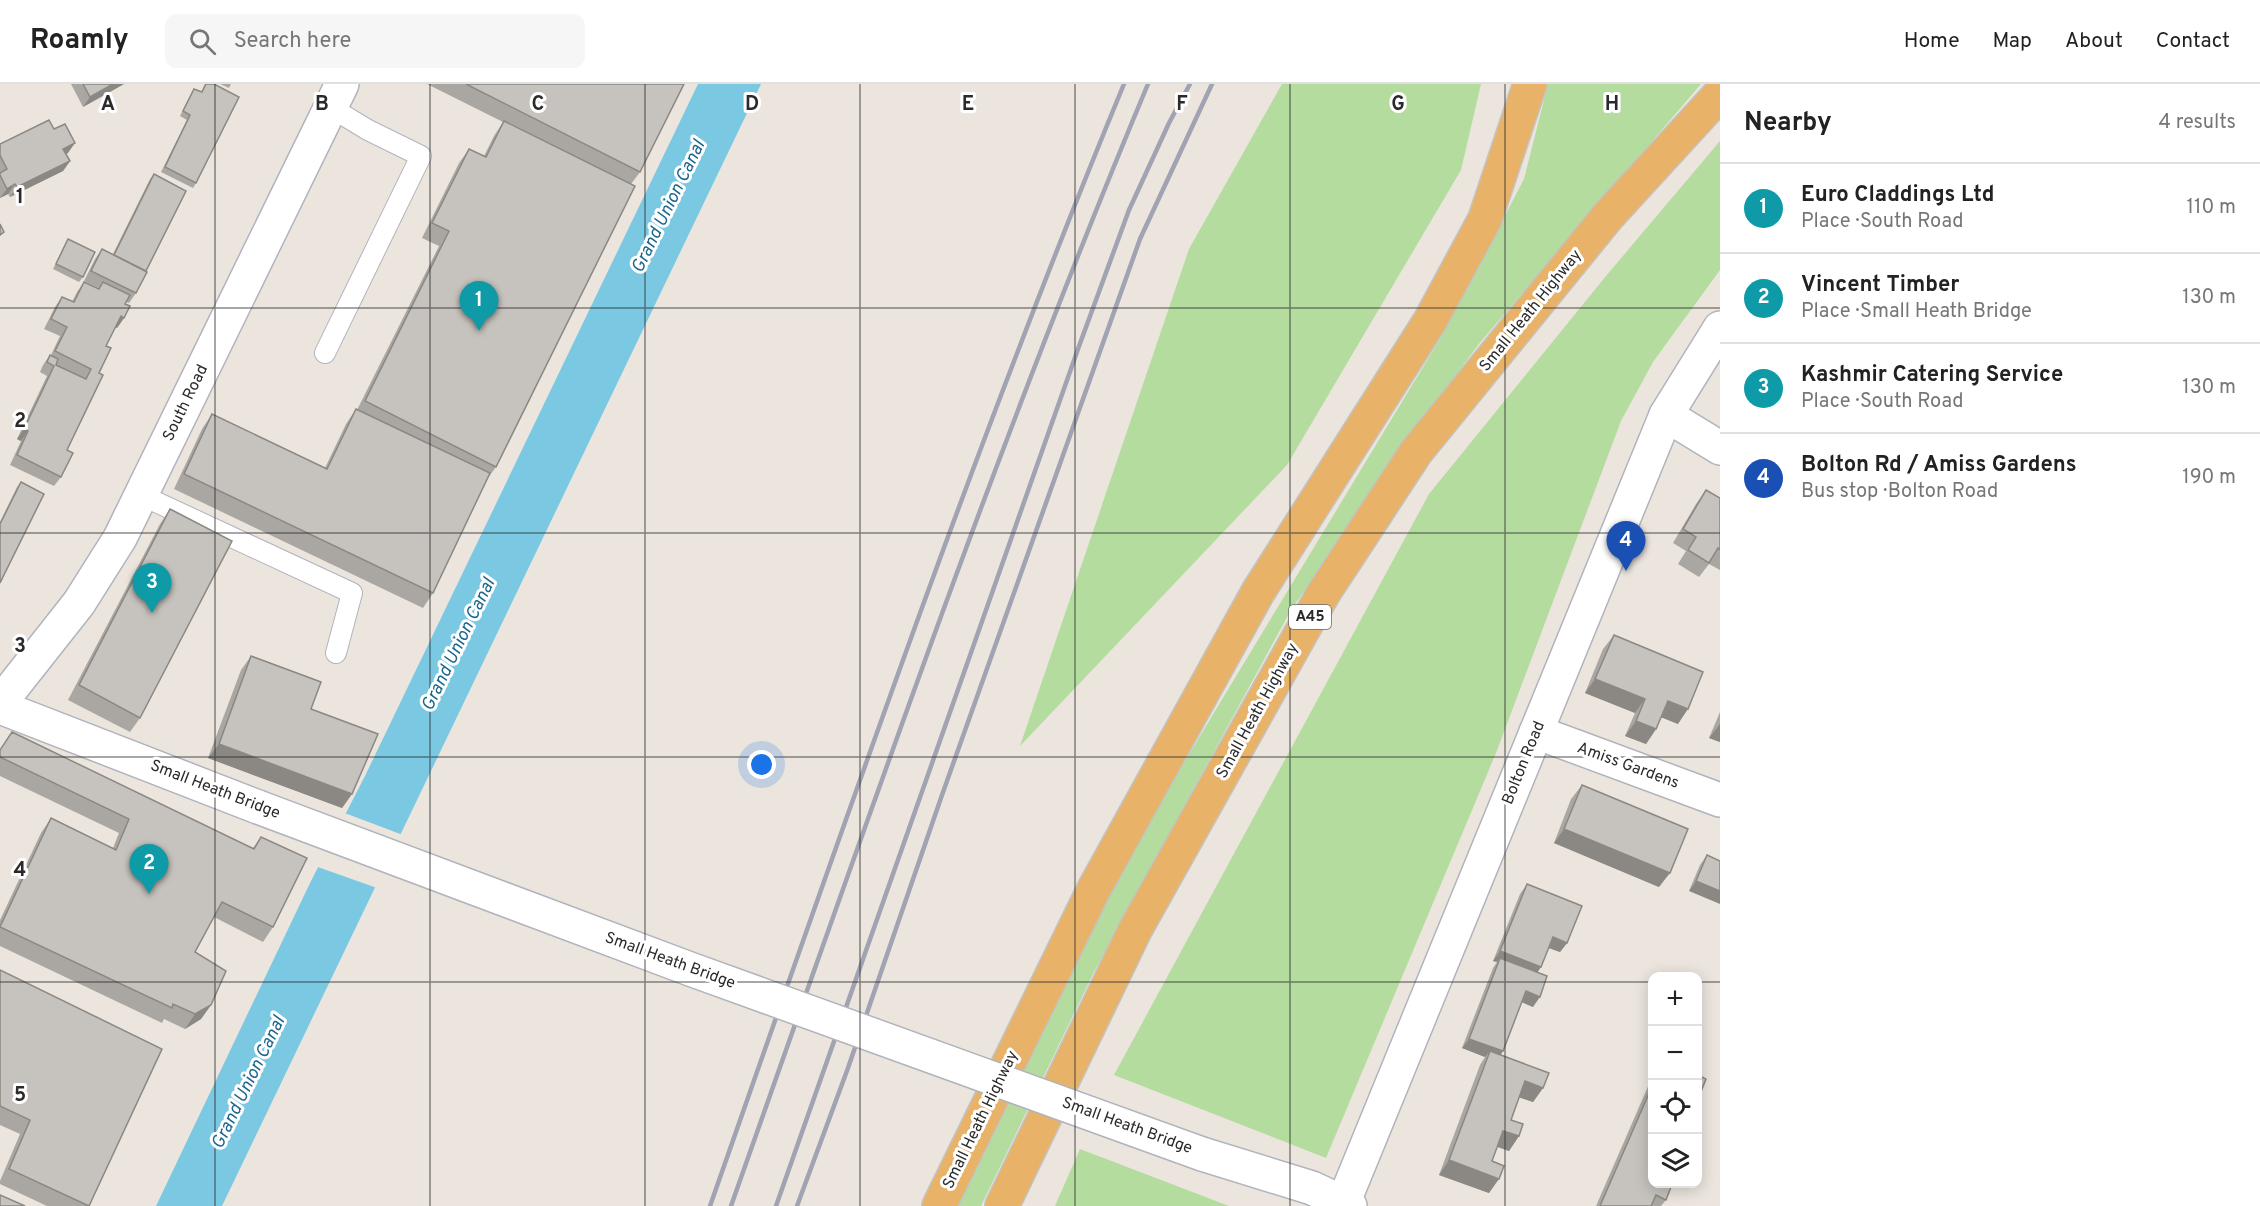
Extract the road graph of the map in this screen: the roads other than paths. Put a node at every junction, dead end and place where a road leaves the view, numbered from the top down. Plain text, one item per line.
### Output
1 (1530, 84) edge
2 (1720, 94) edge
3 (336, 96) edge
4 (1720, 328) edge
5 (325, 353) dead end
6 (1666, 415) junction
7 (1720, 448) edge
8 (141, 495) junction
9 (336, 653) dead end
10 (0, 705) edge
11 (1536, 732) junction
12 (1720, 800) edge
13 (1345, 1205) edge
14 (939, 1206) edge
15 (1002, 1206) edge

1 - 14 highway, Small Heath Highway
2 - 15 highway, Small Heath Highway / A45
3 - 5 lane
3 - 8 street, South Road
4 - 6 street, Bolton Road
6 - 7 street
6 - 11 street, Bolton Road
8 - 9 lane
8 - 10 street, South Road
10 - 13 street, Small Heath Bridge, bridge
11 - 12 street, Amiss Gardens
11 - 13 street, Bolton Road

